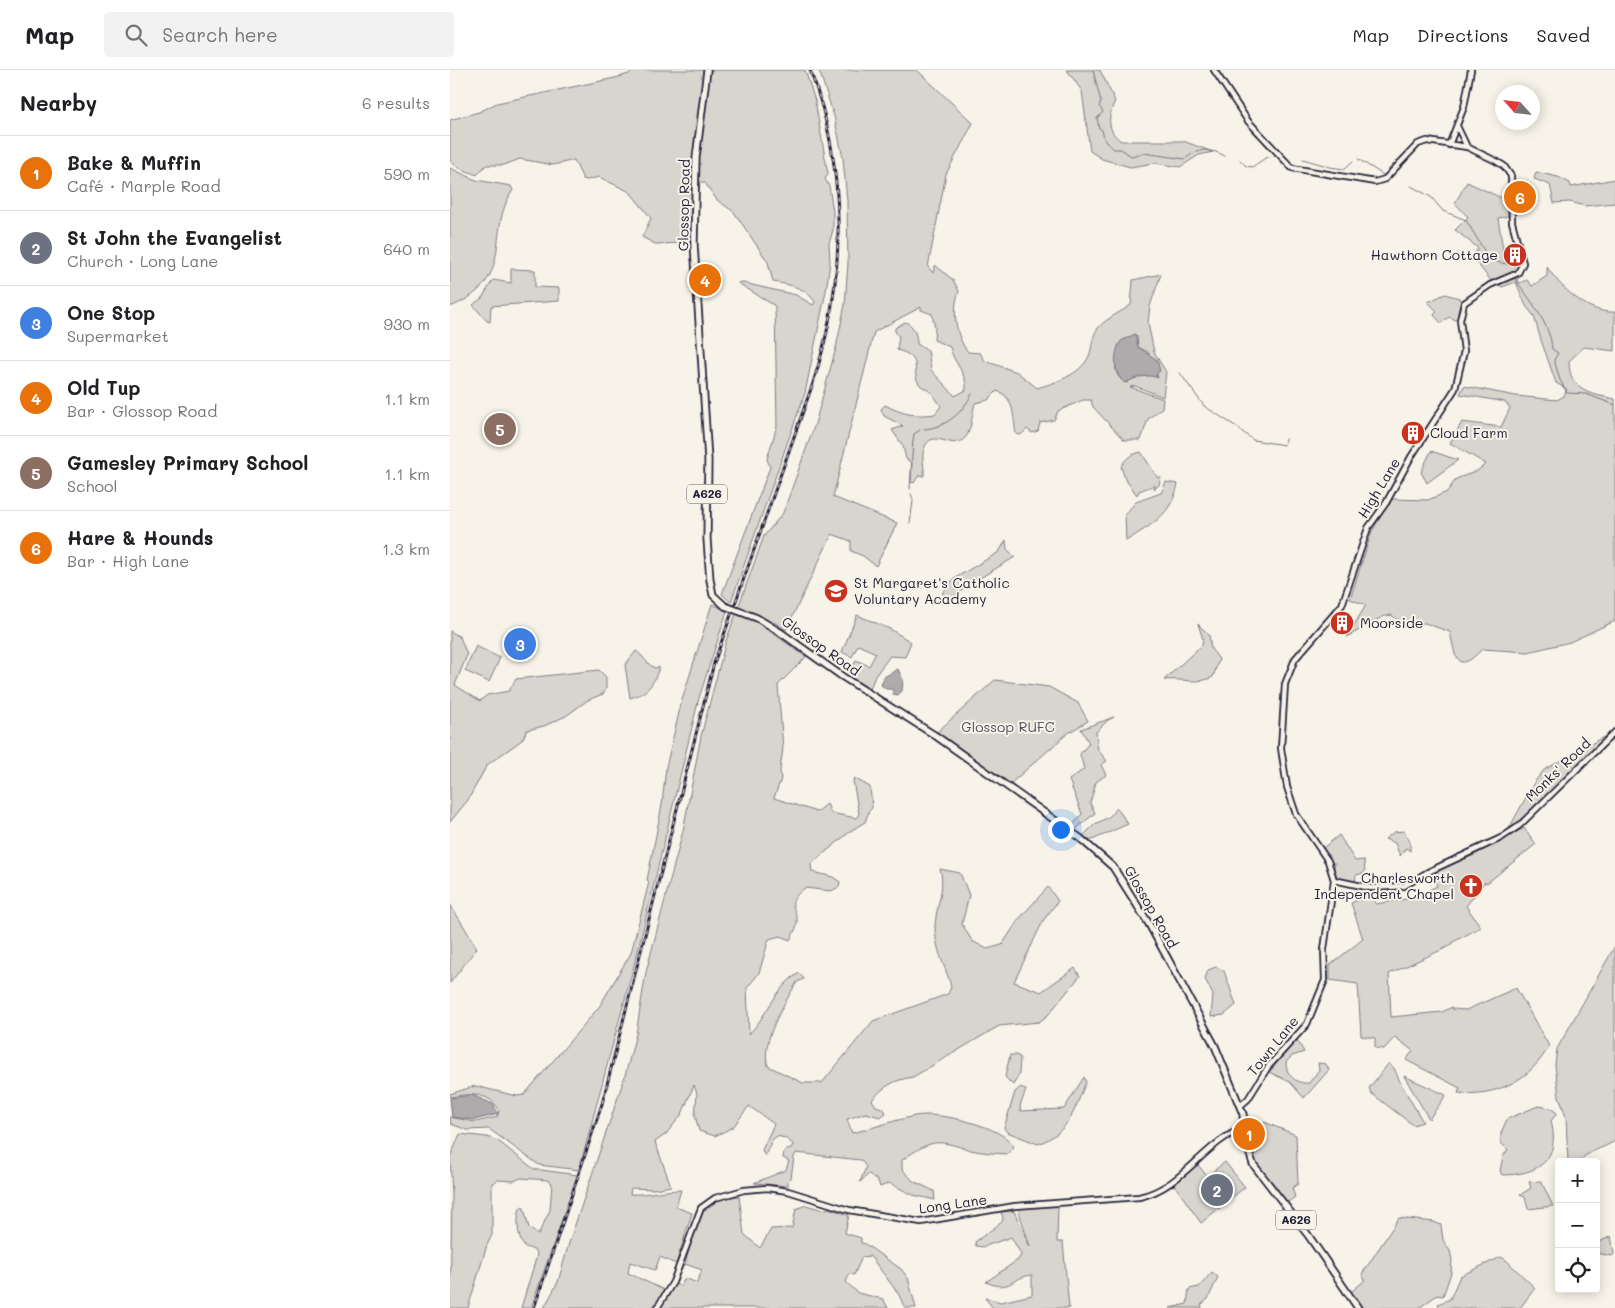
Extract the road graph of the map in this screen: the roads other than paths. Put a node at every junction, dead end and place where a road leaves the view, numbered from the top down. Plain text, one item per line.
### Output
1 (707, 70) edge
2 (1214, 70) edge
3 (1471, 70) edge
4 (1457, 126) junction
5 (1449, 145) junction
6 (1467, 147) junction
7 (1615, 732) edge
8 (1334, 880) junction
9 (1240, 1106) junction
10 (1244, 1128) junction
11 (657, 1308) edge
12 (1358, 1308) edge

1 - 9 main road, Glossop Road / A626, bridge
2 - 5 street
3 - 4 street
4 - 5 street
4 - 6 street
5 - 6 street
6 - 8 street, High Lane
7 - 8 street, Monks' Road
8 - 9 street, Town Lane
9 - 10 main road, Glossop Road / A626
10 - 11 street, Long Lane
10 - 12 main road, A626

